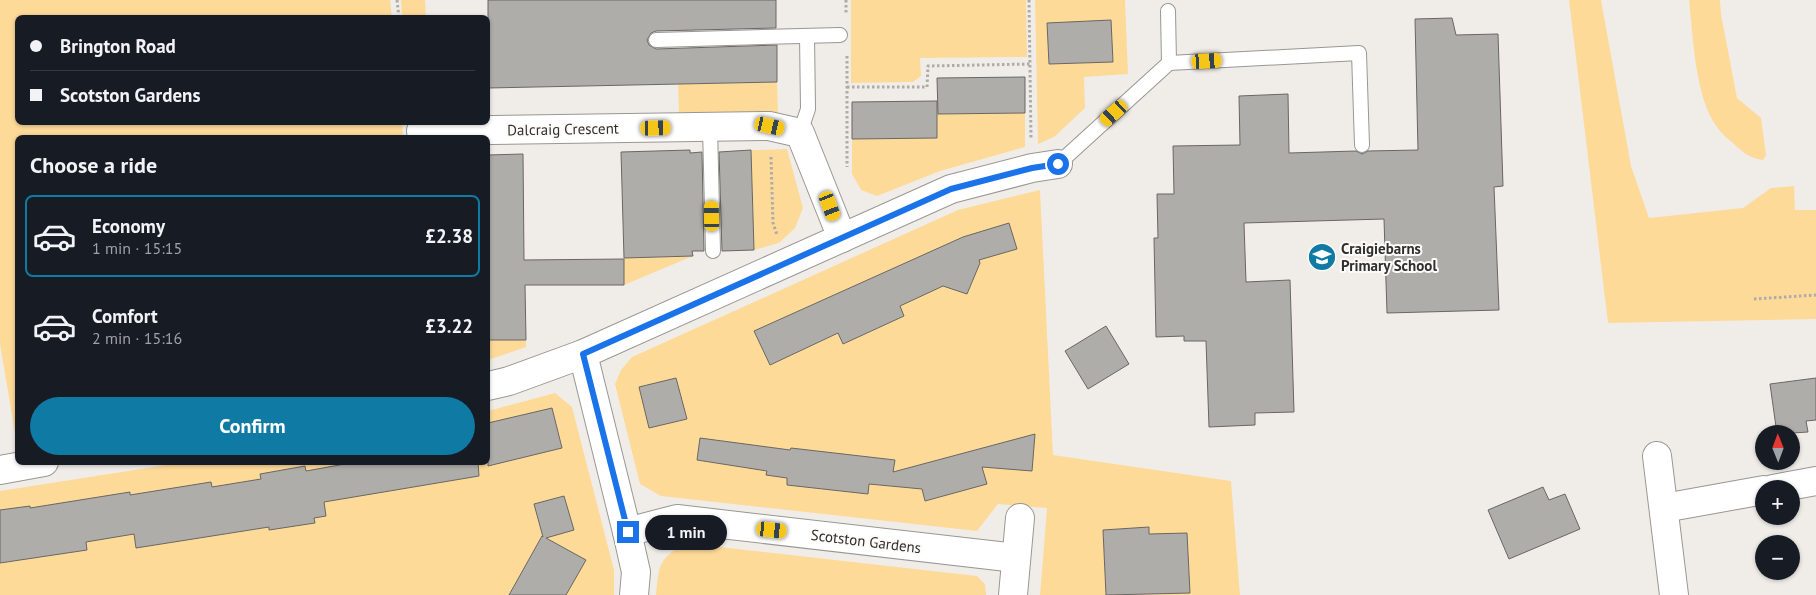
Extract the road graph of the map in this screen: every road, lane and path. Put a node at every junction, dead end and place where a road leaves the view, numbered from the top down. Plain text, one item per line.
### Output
1 (397, 0) edge
2 (846, 0) edge
3 (1029, 0) edge
4 (1168, 11) dead end
5 (399, 15) edge
6 (846, 18) dead end
7 (840, 35) dead end
8 (807, 36) junction
9 (656, 40) dead end
10 (846, 53) dead end
11 (1170, 63) junction
12 (1031, 64) junction
13 (847, 88) junction
14 (770, 126) junction
15 (710, 127) junction
16 (421, 131) dead end
17 (800, 133) junction
18 (1362, 145) dead end
19 (1058, 164) joint
20 (1032, 168) junction
21 (815, 169) junction
22 (842, 238) junction
23 (713, 252) dead end
24 (788, 263) junction
25 (1816, 295) edge
26 (1754, 298) dead end
27 (583, 354) junction
28 (490, 386) edge
29 (1658, 456) dead end
30 (28, 465) edge
31 (0, 470) edge
32 (1816, 481) edge
33 (1800, 484) edge
34 (1755, 492) edge
35 (1664, 508) junction
36 (1020, 518) dead end
37 (628, 532) junction
38 (1016, 558) junction
39 (634, 595) edge
40 (1013, 595) edge
41 (1674, 595) edge

1 - 5 path
2 - 6 path
3 - 12 path
4 - 11 lane
7 - 8 lane
8 - 9 lane
8 - 17 lane
10 - 13 path
11 - 18 lane
11 - 19 lane
12 - 13 path
12 - 20 path
13 - 21 path
14 - 15 street, Dalcraig Crescent
14 - 17 street, Dalcraig Crescent
14 - 24 path
15 - 16 street, Dalcraig Crescent
15 - 23 lane
17 - 21 street
19 - 20 street
20 - 22 street
21 - 22 street
22 - 24 street
24 - 27 street
25 - 26 path
27 - 28 street
27 - 37 street
29 - 35 street
30 - 31 street
32 - 33 street
34 - 35 street
35 - 41 street
36 - 38 street
37 - 38 street, Scotston Gardens
37 - 39 street
38 - 40 street

